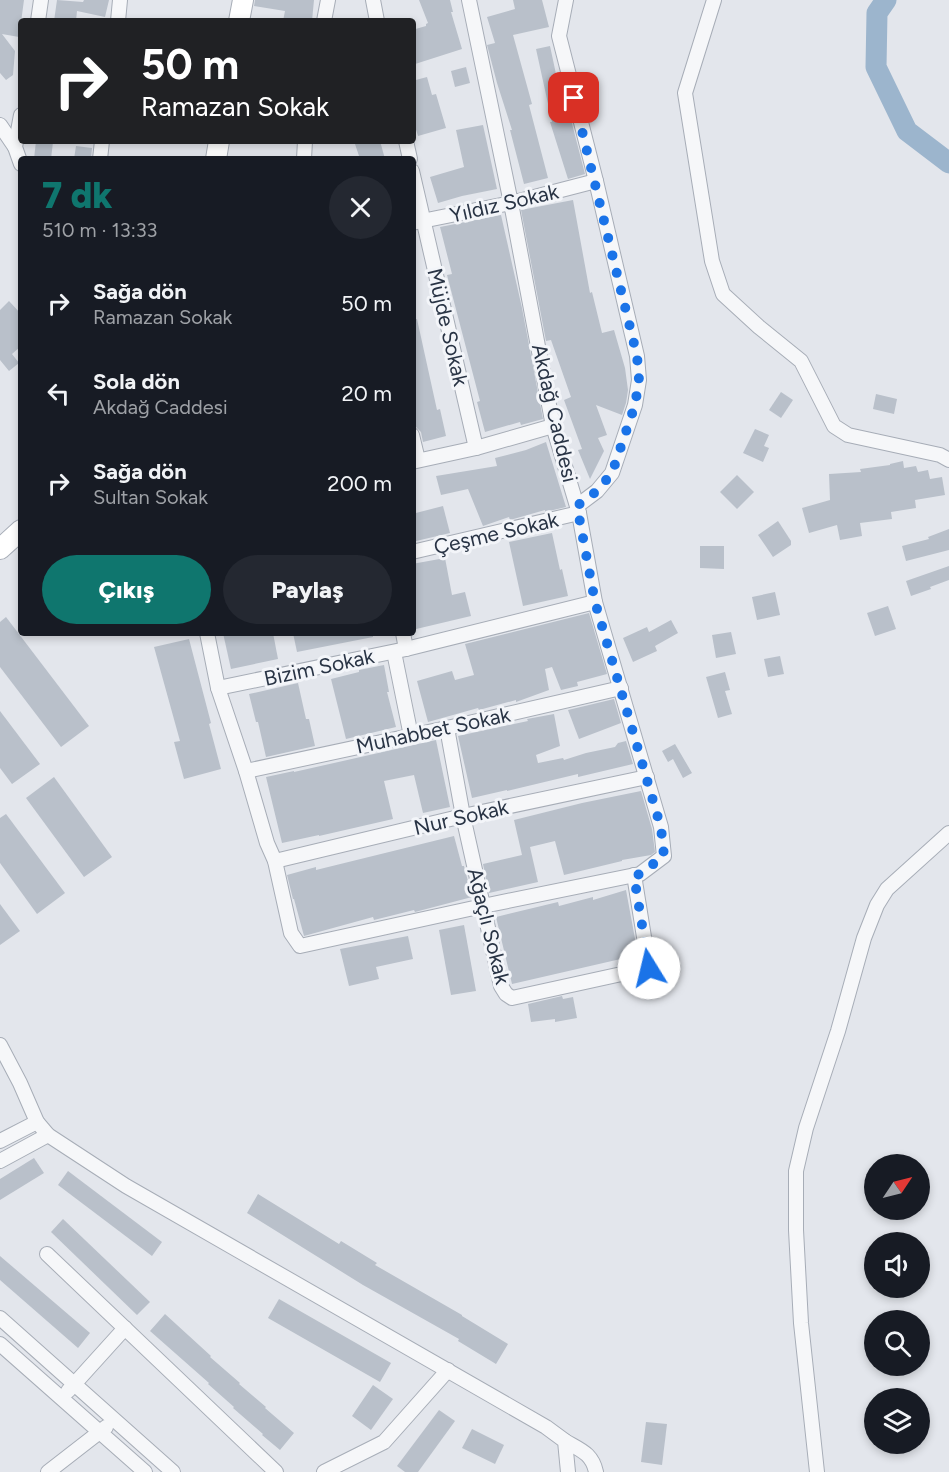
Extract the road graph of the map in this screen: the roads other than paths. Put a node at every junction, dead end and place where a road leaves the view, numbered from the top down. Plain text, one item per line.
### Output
1 (41, 0) edge
2 (120, 0) edge
3 (243, 0) edge
4 (328, 0) edge
5 (372, 0) edge
6 (469, 0) edge
7 (566, 0) edge
8 (714, 0) edge
9 (38, 18) edge
10 (118, 18) edge
11 (240, 18) edge
12 (325, 18) edge
13 (376, 18) edge
14 (0, 125) edge
15 (18, 131) edge
16 (15, 147) junction
17 (18, 156) edge
18 (596, 181) junction
19 (511, 203) junction
20 (416, 205) edge
21 (418, 222) edge
22 (554, 426) junction
23 (476, 448) junction
24 (949, 460) edge
25 (416, 461) edge
26 (578, 510) junction
27 (18, 517) edge
28 (0, 533) edge
29 (18, 533) edge
30 (0, 549) edge
31 (416, 551) edge
32 (595, 602) junction
33 (208, 636) edge
34 (402, 636) edge
35 (400, 650) junction
36 (218, 688) junction
37 (621, 688) junction
38 (447, 728) junction
39 (411, 736) junction
40 (246, 771) junction
41 (647, 777) junction
42 (463, 816) junction
43 (949, 833) edge
44 (275, 861) junction
45 (634, 876) junction
46 (483, 906) junction
47 (0, 1045) edge
48 (37, 1122) junction
49 (48, 1134) junction
50 (0, 1141) edge
51 (0, 1161) edge
52 (47, 1254) dead end
53 (0, 1318) edge
54 (125, 1328) junction
55 (0, 1344) edge
56 (448, 1370) junction
57 (74, 1384) junction
58 (62, 1398) junction
59 (114, 1420) junction
60 (101, 1433) junction
61 (565, 1441) junction
62 (48, 1472) edge
63 (145, 1472) edge
64 (173, 1472) edge
65 (276, 1472) edge
66 (324, 1472) edge
67 (568, 1472) edge
68 (596, 1472) edge
69 (818, 1472) edge

1 - 9 street
2 - 10 street
3 - 11 street
4 - 12 street
5 - 13 street
6 - 19 street, Akdağ Caddesi
7 - 18 street
8 - 24 street
14 - 16 street
15 - 16 street
16 - 17 street
18 - 19 street, Yıldız Sokak
18 - 26 street
19 - 21 street, Yıldız Sokak
19 - 22 street, Akdağ Caddesi
20 - 21 street, Müjde Sokak
21 - 23 street, Müjde Sokak
22 - 23 street
22 - 26 street, Akdağ Caddesi
23 - 25 street
26 - 31 street, Çeşme Sokak
26 - 32 street, Akdağ Caddesi
27 - 28 street
29 - 30 street
32 - 35 street, Bizim Sokak
32 - 37 street, Akdağ Caddesi
33 - 36 street
34 - 35 street
35 - 36 street, Bizim Sokak
35 - 39 street
36 - 40 street
37 - 38 street, Muhabbet Sokak
37 - 41 street, Akdağ Caddesi
38 - 39 street, Muhabbet Sokak
38 - 42 street, Ağaçlı Sokak
39 - 40 street, Muhabbet Sokak
40 - 44 street
41 - 42 street, Nur Sokak
41 - 45 street, Akdağ Caddesi
42 - 44 street, Nur Sokak
42 - 46 street, Ağaçlı Sokak
43 - 69 street
44 - 46 street
45 - 46 street
45 - 46 street, Ağaçlı Sokak
47 - 48 street
48 - 49 street
48 - 50 street
49 - 51 street
49 - 56 street
52 - 54 street
53 - 57 street
54 - 57 street
54 - 65 street
55 - 58 street
56 - 61 street
56 - 66 street
57 - 58 street
57 - 59 street
58 - 60 street
59 - 60 street
59 - 64 street
60 - 62 street
60 - 63 street
61 - 67 street
61 - 68 street

